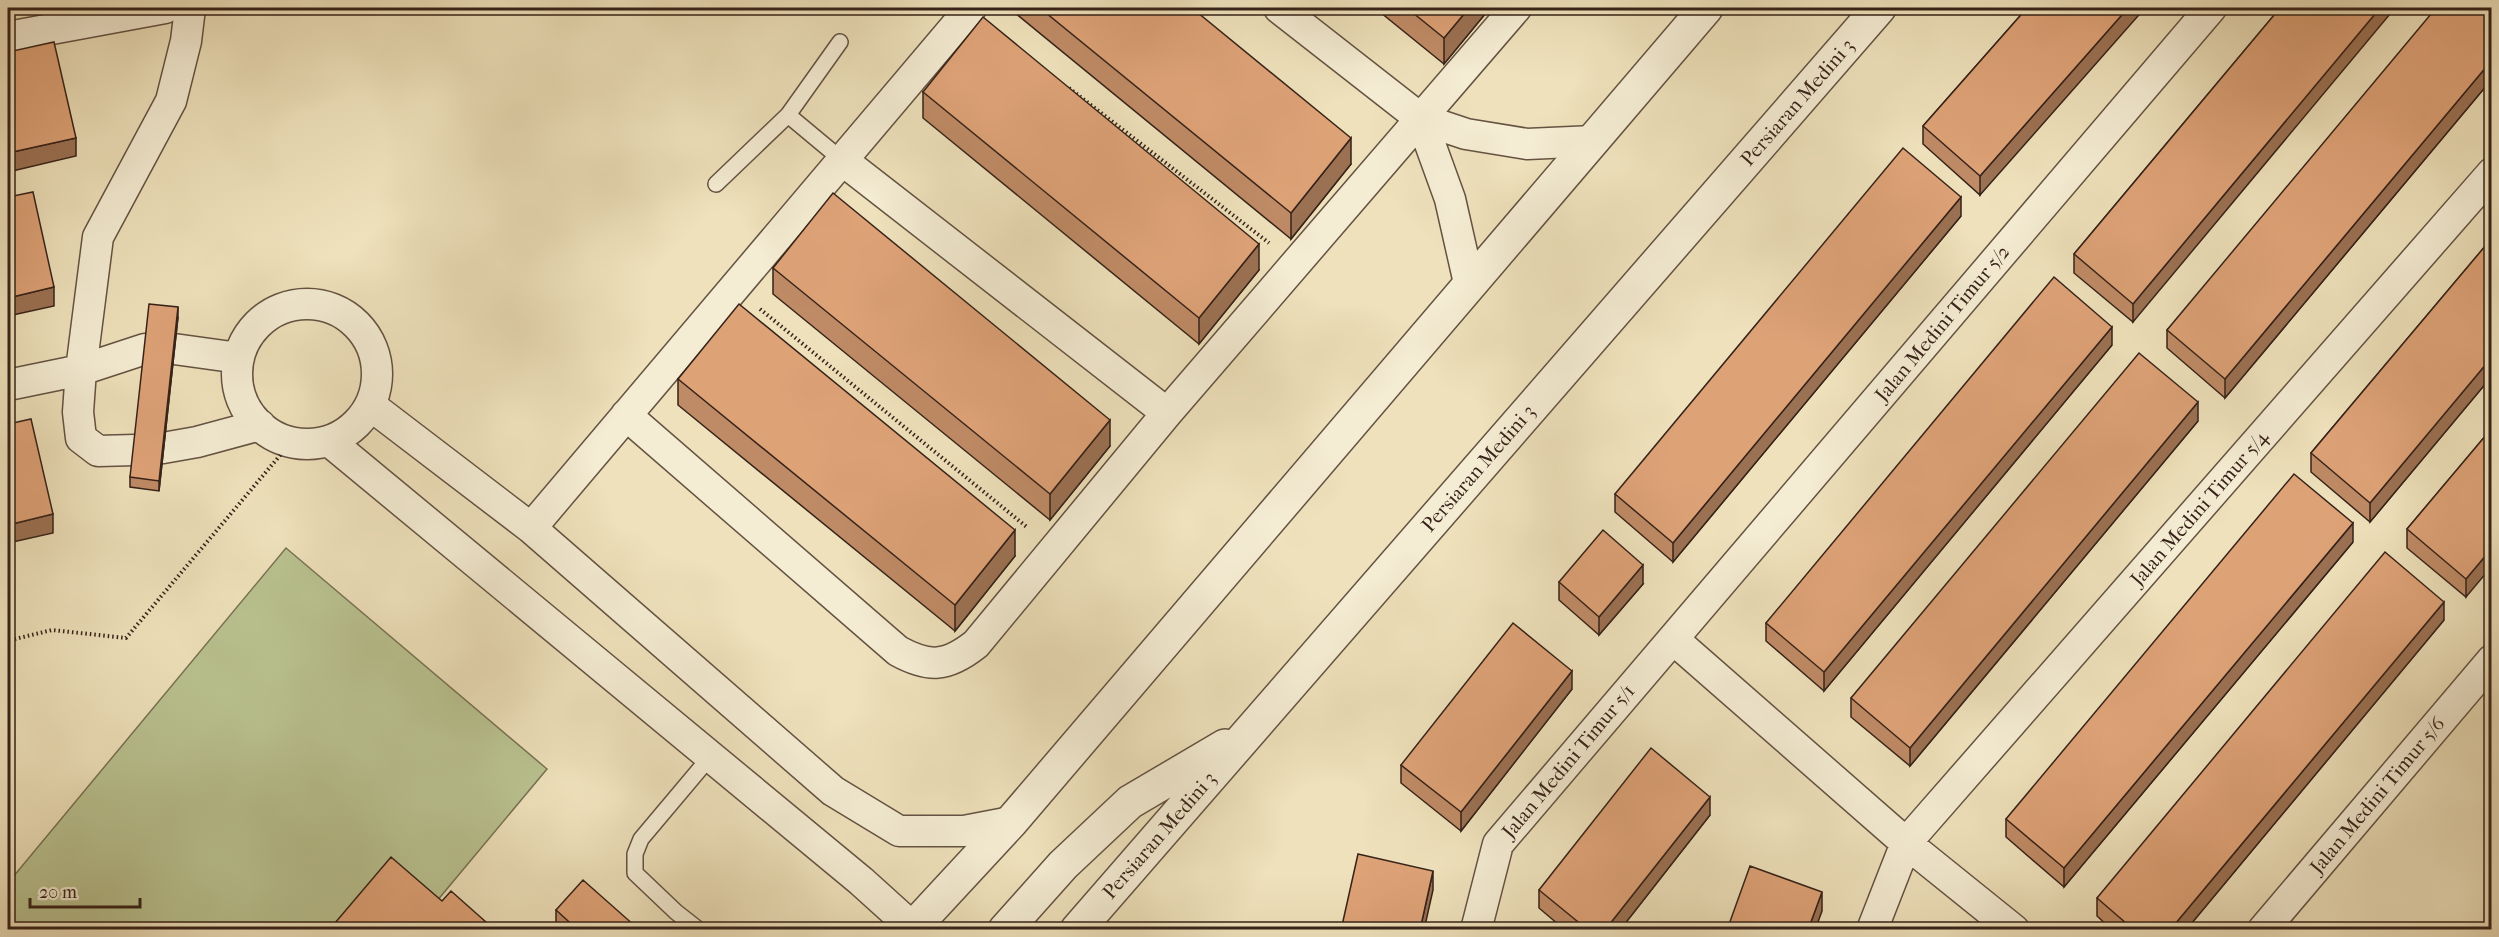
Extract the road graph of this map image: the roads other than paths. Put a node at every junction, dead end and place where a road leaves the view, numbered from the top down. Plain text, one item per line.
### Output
1 (165, 8) edge
2 (190, 8) edge
3 (971, 8) edge
4 (1279, 8) edge
5 (1516, 8) edge
6 (1706, 8) edge
7 (1879, 8) edge
8 (2211, 8) edge
9 (8, 37) edge
10 (840, 42) dead end
11 (788, 115) junction
12 (1421, 119) junction
13 (1594, 141) junction
14 (842, 160) junction
15 (2492, 173) edge
16 (716, 184) dead end
17 (1469, 283) junction
18 (239, 358) junction
19 (81, 370) junction
20 (8, 386) edge
21 (370, 405) junction
22 (1167, 413) junction
23 (626, 415) junction
24 (260, 425) junction
25 (328, 441) junction
26 (531, 528) junction
27 (1672, 639) junction
28 (2492, 660) edge
29 (1249, 731) junction
30 (710, 757) junction
31 (1011, 822) junction
32 (1906, 843) junction
33 (913, 929) edge
34 (699, 930) edge
35 (1005, 930) edge
36 (1077, 930) edge
37 (1476, 930) edge
38 (1872, 930) edge
39 (2014, 930) edge
40 (2262, 930) edge

1 - 9 street
2 - 19 street
3 - 14 street
4 - 12 street
5 - 12 street
6 - 13 street
7 - 29 street, Persiaran Medini 3
8 - 27 street, Jalan Medini Timur 5/2
10 - 11 lane
11 - 14 lane
11 - 16 lane
12 - 13 street
12 - 17 street
12 - 22 street
13 - 17 street
14 - 22 street
14 - 23 street
15 - 32 street, Jalan Medini Timur 5/4
17 - 31 street
18 - 19 street
18 - 21 street
18 - 24 street
19 - 20 street
19 - 24 street
21 - 25 street
21 - 26 street
22 - 23 street
23 - 26 street
24 - 25 street
25 - 30 street
26 - 31 street
27 - 32 street
27 - 37 street, Jalan Medini Timur 5/1
28 - 40 street, Jalan Medini Timur 5/6
29 - 35 street
29 - 36 street, Persiaran Medini 3
30 - 33 street
30 - 34 lane
31 - 33 street
32 - 38 street, Jalan Medini Timur 5/4
32 - 39 street

